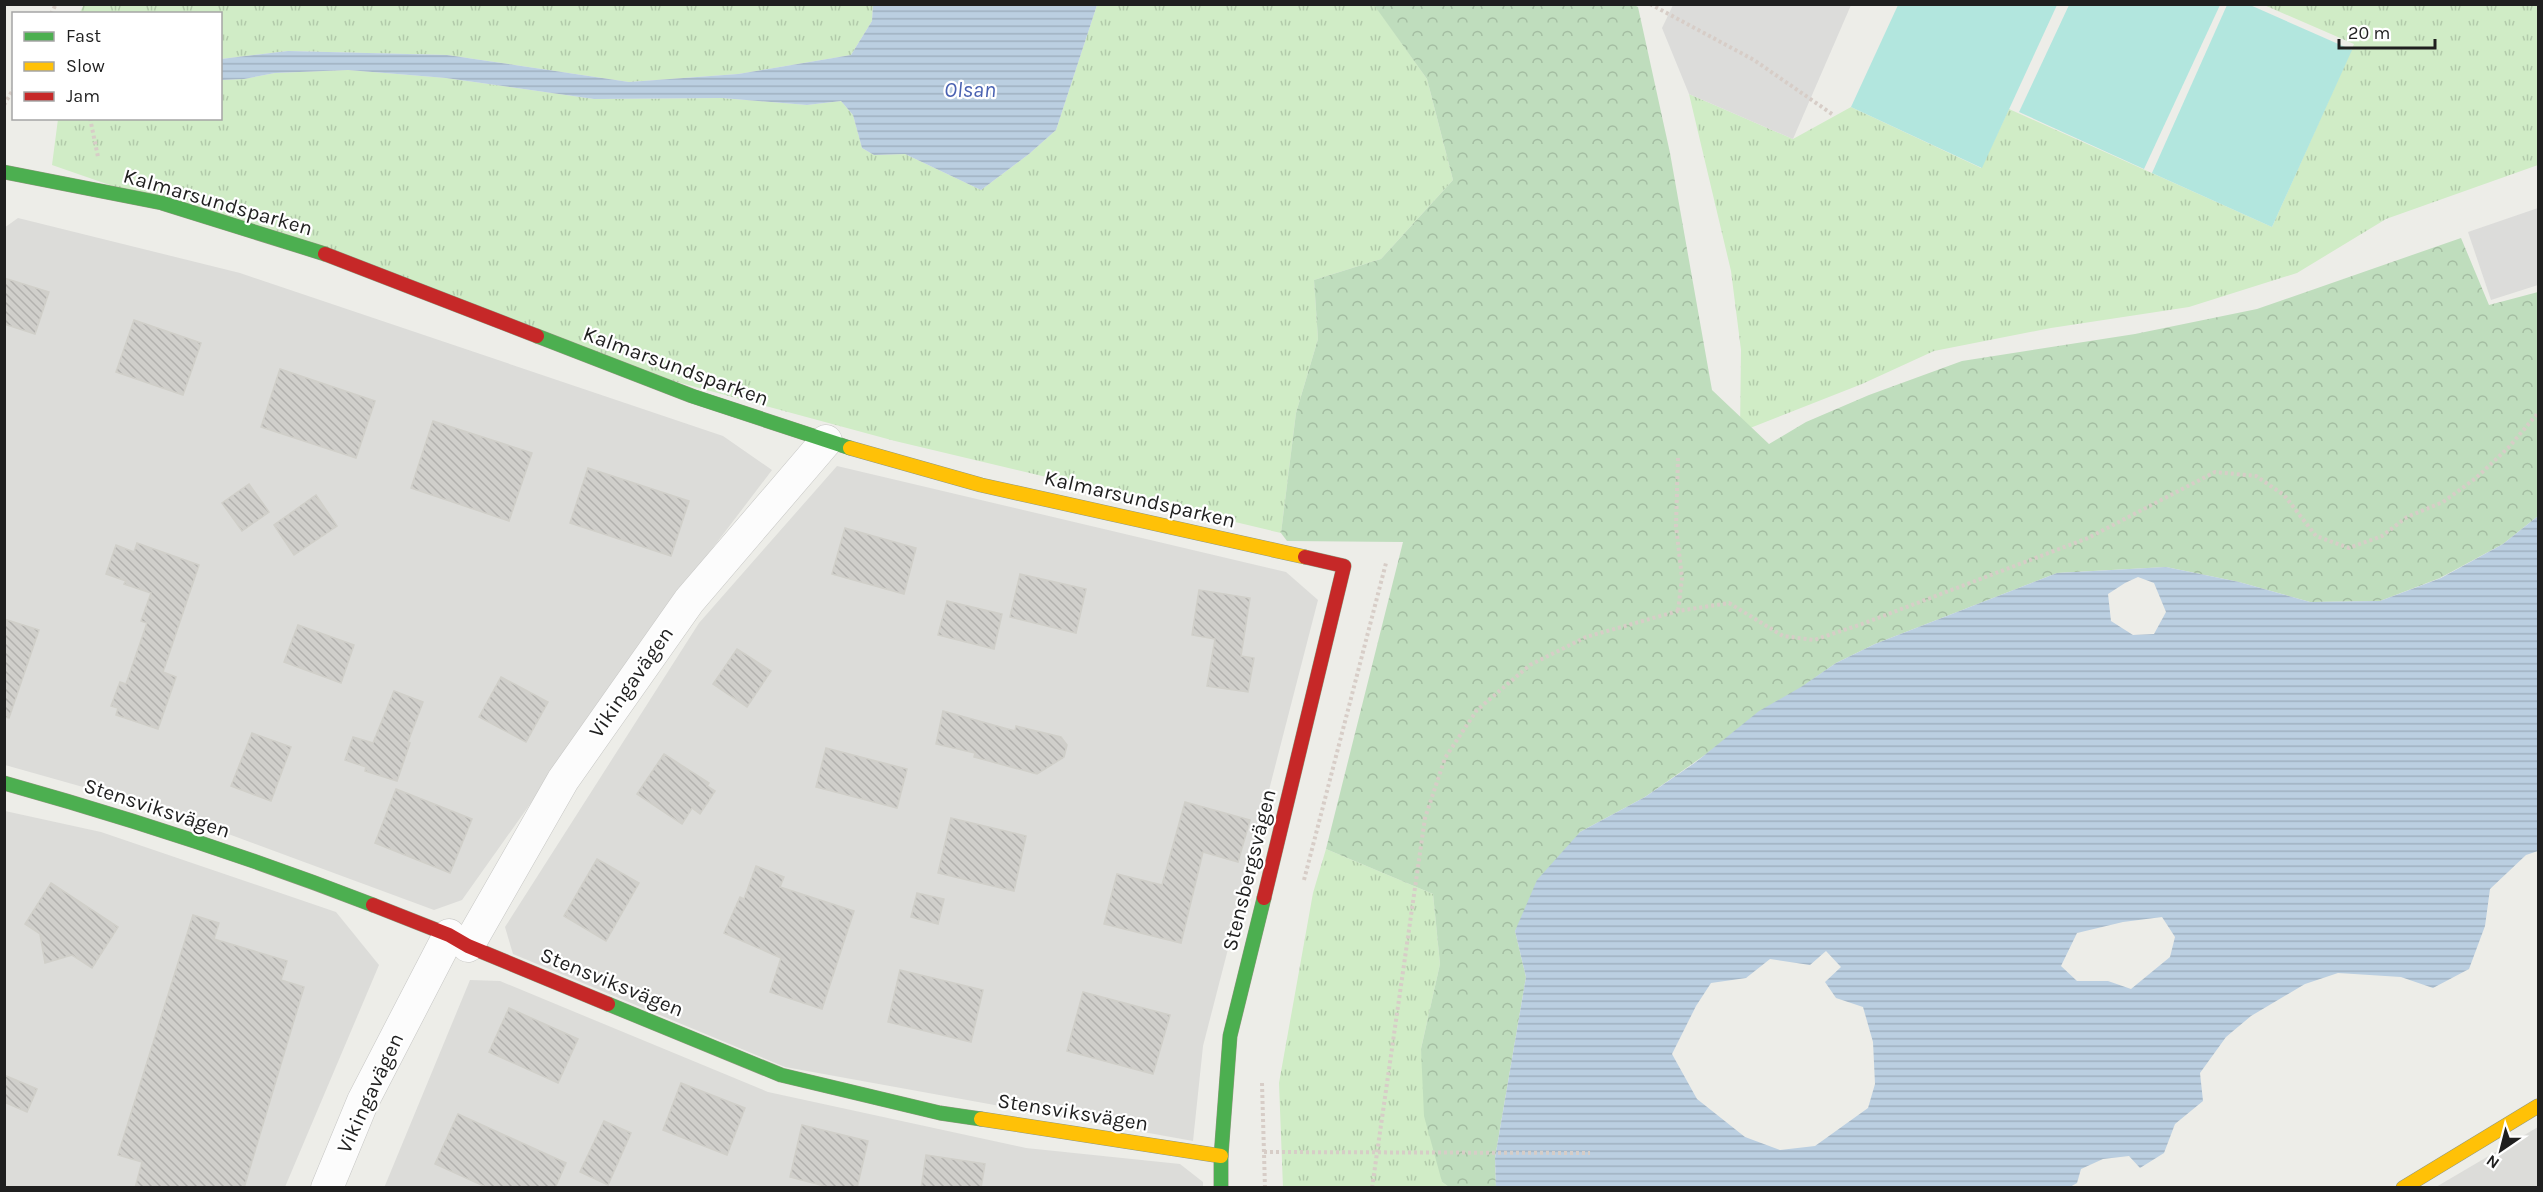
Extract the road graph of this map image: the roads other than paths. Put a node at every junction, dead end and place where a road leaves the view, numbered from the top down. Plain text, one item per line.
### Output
1 (4, 172) edge
2 (826, 441) junction
3 (1344, 566) joint
4 (4, 783) edge
5 (458, 940) junction
6 (2538, 1106) edge
7 (1221, 1156) junction
8 (327, 1188) edge
9 (1221, 1188) edge
10 (2403, 1188) edge

1 - 2 street, Kalmarsundsparken
2 - 3 street, Kalmarsundsparken
2 - 5 street, Vikingavägen
3 - 7 street, Stensbergsvägen
4 - 5 street, Stensviksvägen
5 - 7 street, Stensviksvägen
5 - 8 street, Vikingavägen
6 - 10 street
7 - 9 street, Stensbergsvägen

